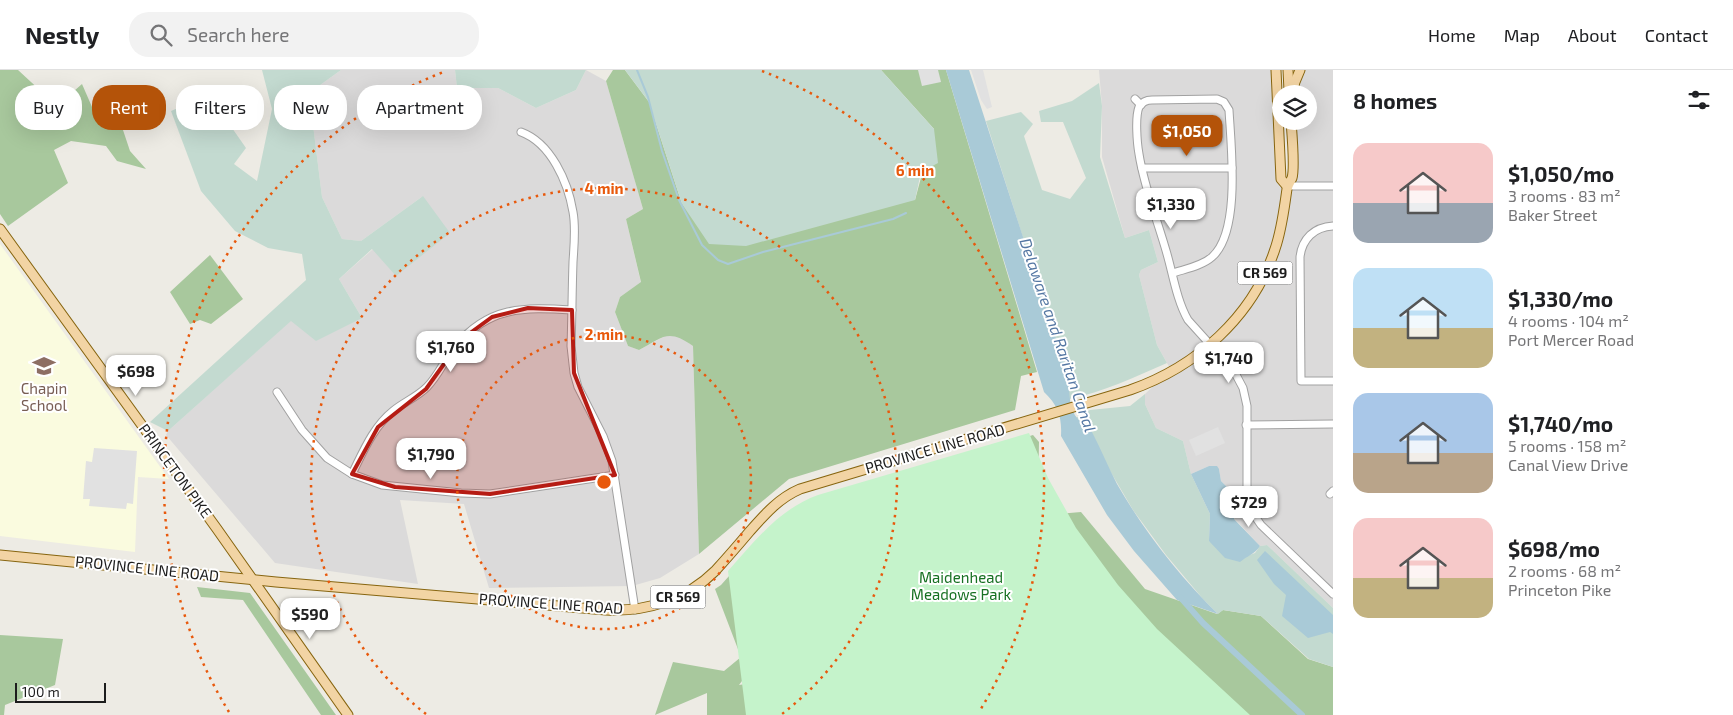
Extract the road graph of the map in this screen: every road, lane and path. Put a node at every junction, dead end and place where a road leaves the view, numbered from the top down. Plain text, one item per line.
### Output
1 (1276, 70) edge
2 (1288, 70) edge
3 (1300, 70) edge
4 (1290, 85) edge
5 (1293, 85) edge
6 (1292, 130) edge
7 (521, 132) dead end
8 (1142, 168) junction
9 (1232, 168) junction
10 (1287, 186) junction
11 (1333, 186) edge
12 (1333, 226) edge
13 (0, 228) edge
14 (1173, 273) junction
15 (572, 310) junction
16 (1211, 344) junction
17 (1333, 381) edge
18 (277, 392) dead end
19 (1333, 424) edge
20 (1246, 425) junction
21 (352, 474) junction
22 (615, 475) junction
23 (0, 555) edge
24 (253, 580) junction
25 (1333, 594) edge
26 (635, 610) junction
27 (348, 715) edge

1 - 10 main road, PROVINCE LINE ROAD / CR 569
2 - 4 main road
3 - 5 main road
6 - 10 main road, PROVINCE LINE ROAD / CR 569
7 - 15 street
8 - 9 street
8 - 9 street
8 - 14 street
9 - 14 street
10 - 11 street
10 - 16 main road, PROVINCE LINE ROAD / CR 569
12 - 17 street
13 - 24 main road, PRINCETON PIKE
14 - 16 street
15 - 21 street
15 - 22 street
16 - 20 street
16 - 26 main road, PROVINCE LINE ROAD / CR 569
18 - 21 street
19 - 20 street
20 - 25 street
21 - 22 street
22 - 26 street
23 - 24 main road, PROVINCE LINE ROAD
24 - 26 main road, PROVINCE LINE ROAD / CR 569
24 - 27 main road, PRINCETON PIKE

